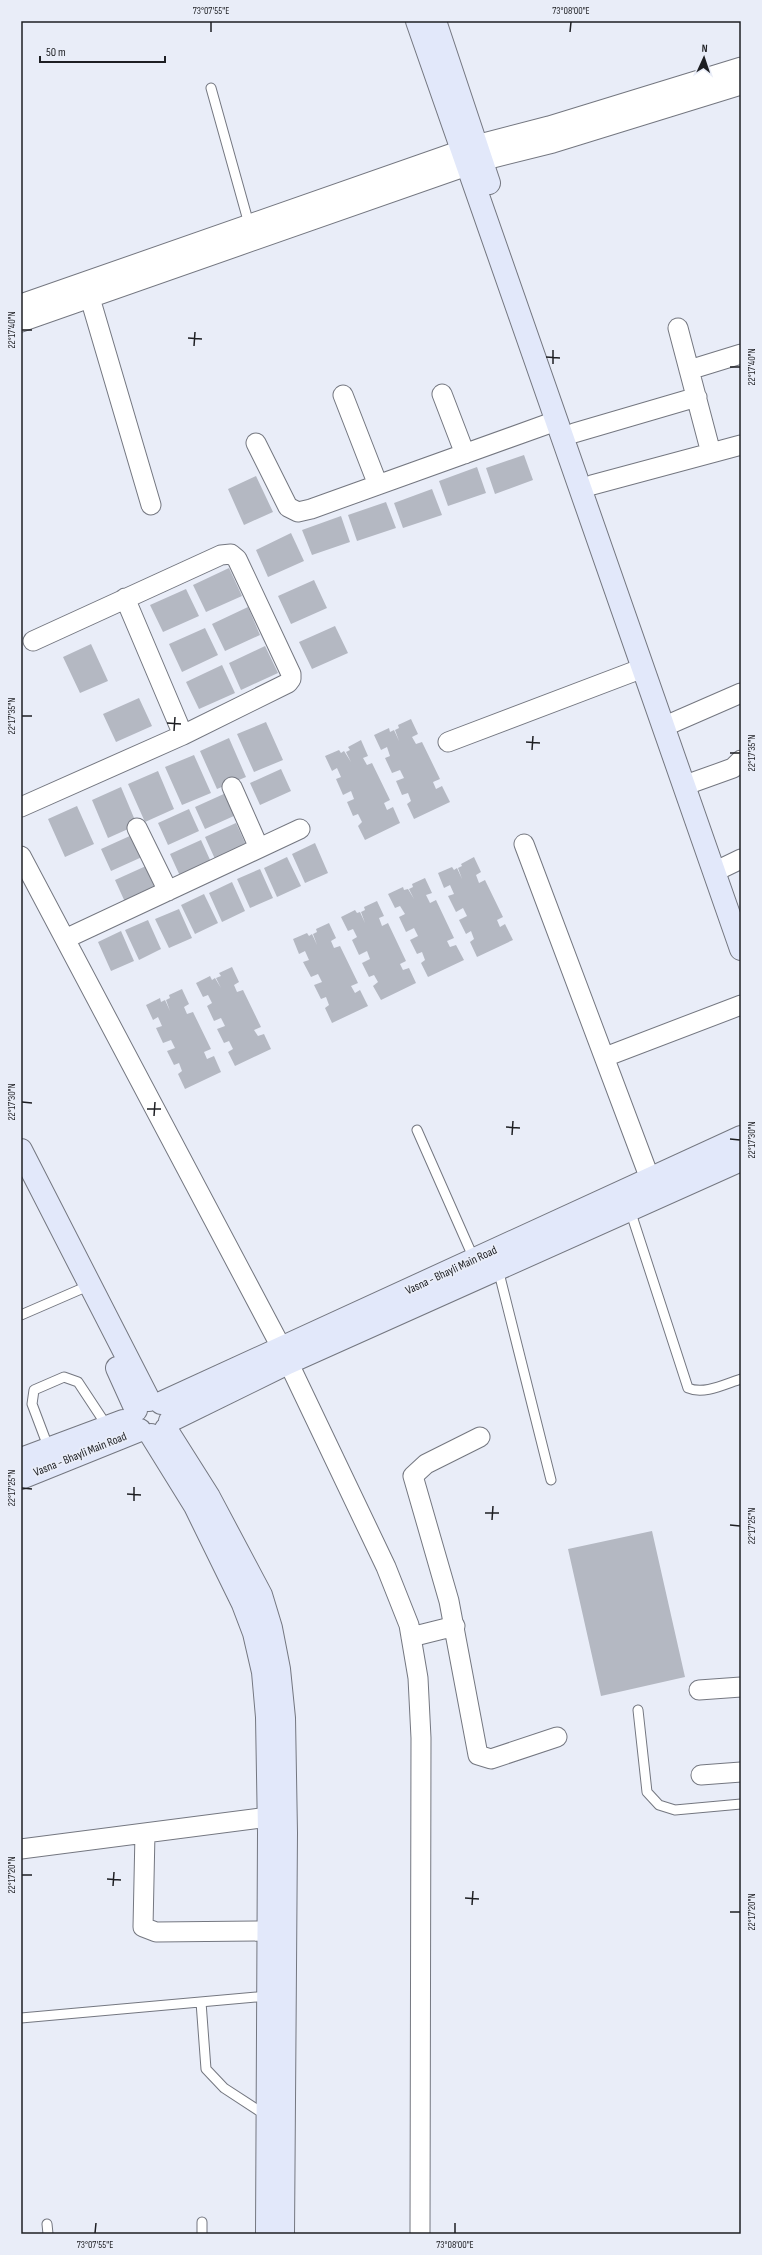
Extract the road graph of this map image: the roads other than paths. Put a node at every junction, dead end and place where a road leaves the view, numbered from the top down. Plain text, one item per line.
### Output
1 (417, 21) edge
2 (435, 21) edge
3 (741, 67) edge
4 (741, 85) edge
5 (211, 88) dead end
6 (471, 155) junction
7 (249, 224) junction
8 (90, 298) junction
9 (21, 304) edge
10 (21, 322) edge
11 (678, 328) dead end
12 (741, 355) edge
13 (690, 370) junction
14 (442, 394) dead end
15 (343, 395) dead end
16 (697, 397) junction
17 (565, 427) junction
18 (256, 443) dead end
19 (741, 445) edge
20 (711, 452) junction
21 (465, 454) junction
22 (378, 485) junction
23 (592, 486) junction
24 (151, 505) dead end
25 (125, 598) junction
26 (33, 641) dead end
27 (643, 668) junction
28 (741, 693) edge
29 (668, 725) junction
30 (184, 735) junction
31 (448, 742) dead end
32 (741, 759) edge
33 (692, 777) junction
34 (232, 787) dead end
35 (21, 807) edge
36 (138, 828) dead end
37 (300, 829) dead end
38 (524, 844) dead end
39 (259, 848) junction
40 (21, 856) edge
41 (727, 866) edge
42 (168, 891) junction
43 (741, 912) edge
44 (65, 939) junction
45 (741, 949) edge
46 (741, 1005) edge
47 (604, 1057) junction
48 (417, 1130) dead end
49 (741, 1137) edge
50 (21, 1150) edge
51 (741, 1160) edge
52 (21, 1176) edge
53 (650, 1179) junction
54 (630, 1210) junction
55 (474, 1259) junction
56 (498, 1269) junction
57 (81, 1289) junction
58 (21, 1315) edge
59 (285, 1355) junction
60 (741, 1379) edge
61 (151, 1418) junction
62 (107, 1427) junction
63 (480, 1437) dead end
64 (48, 1449) junction
65 (21, 1459) edge
66 (21, 1478) edge
67 (550, 1480) dead end
68 (455, 1626) junction
69 (411, 1637) junction
70 (741, 1687) edge
71 (699, 1690) dead end
72 (638, 1710) dead end
73 (557, 1737) dead end
74 (741, 1772) edge
75 (701, 1775) dead end
76 (741, 1804) edge
77 (277, 1816) junction
78 (145, 1833) junction
79 (21, 1849) edge
80 (268, 1931) junction
81 (268, 1996) junction
82 (201, 2002) junction
83 (21, 2018) edge
84 (267, 2117) junction
85 (202, 2222) dead end
86 (47, 2224) dead end
87 (48, 2234) edge
88 (202, 2234) edge
89 (267, 2234) edge
90 (283, 2234) edge
91 (420, 2234) edge

1 - 6 street
2 - 6 street
3 - 6 street
4 - 6 street
5 - 7 lane
6 - 7 street
6 - 8 street
6 - 17 street
7 - 9 street
8 - 10 street
8 - 24 street
11 - 13 street
12 - 13 street
13 - 16 street
14 - 21 street
15 - 22 street
16 - 17 street
16 - 20 street
17 - 21 street
17 - 23 street
17 - 27 street
18 - 22 street
19 - 20 street
20 - 23 street
21 - 22 street
23 - 29 street
25 - 26 street
25 - 30 street
25 - 30 street
27 - 29 street
27 - 31 street
28 - 29 street
29 - 33 street
29 - 41 street
30 - 35 street
32 - 33 street
33 - 41 street
34 - 39 street
36 - 42 street
37 - 39 street
38 - 47 street
39 - 42 street
40 - 44 street
41 - 43 street
41 - 45 street
42 - 44 street
44 - 59 street
46 - 47 street
47 - 53 street
48 - 55 lane
49 - 53 street, Vasna - Bhayli Main Road
50 - 61 street
51 - 54 street, Vasna - Bhayli Main Road
52 - 57 street
53 - 55 street, Vasna - Bhayli Main Road
54 - 56 street, Vasna - Bhayli Main Road
54 - 60 lane
55 - 59 street, Vasna - Bhayli Main Road
56 - 59 street, Vasna - Bhayli Main Road
56 - 67 lane
57 - 58 lane
57 - 61 street
59 - 61 street, Vasna - Bhayli Main Road
59 - 69 street
61 - 62 street, Vasna - Bhayli Main Road
61 - 66 street, Vasna - Bhayli Main Road
61 - 77 street
62 - 64 street, Vasna - Bhayli Main Road
62 - 64 lane
63 - 68 street
64 - 65 street, Vasna - Bhayli Main Road
68 - 69 street
68 - 73 street
69 - 91 street
70 - 71 street
72 - 76 lane
74 - 75 street
77 - 78 street
77 - 80 street
77 - 90 street
78 - 79 street
78 - 80 street
80 - 81 street
81 - 82 lane
81 - 84 street
82 - 83 lane
82 - 84 lane
84 - 89 street
85 - 88 lane
86 - 87 lane

